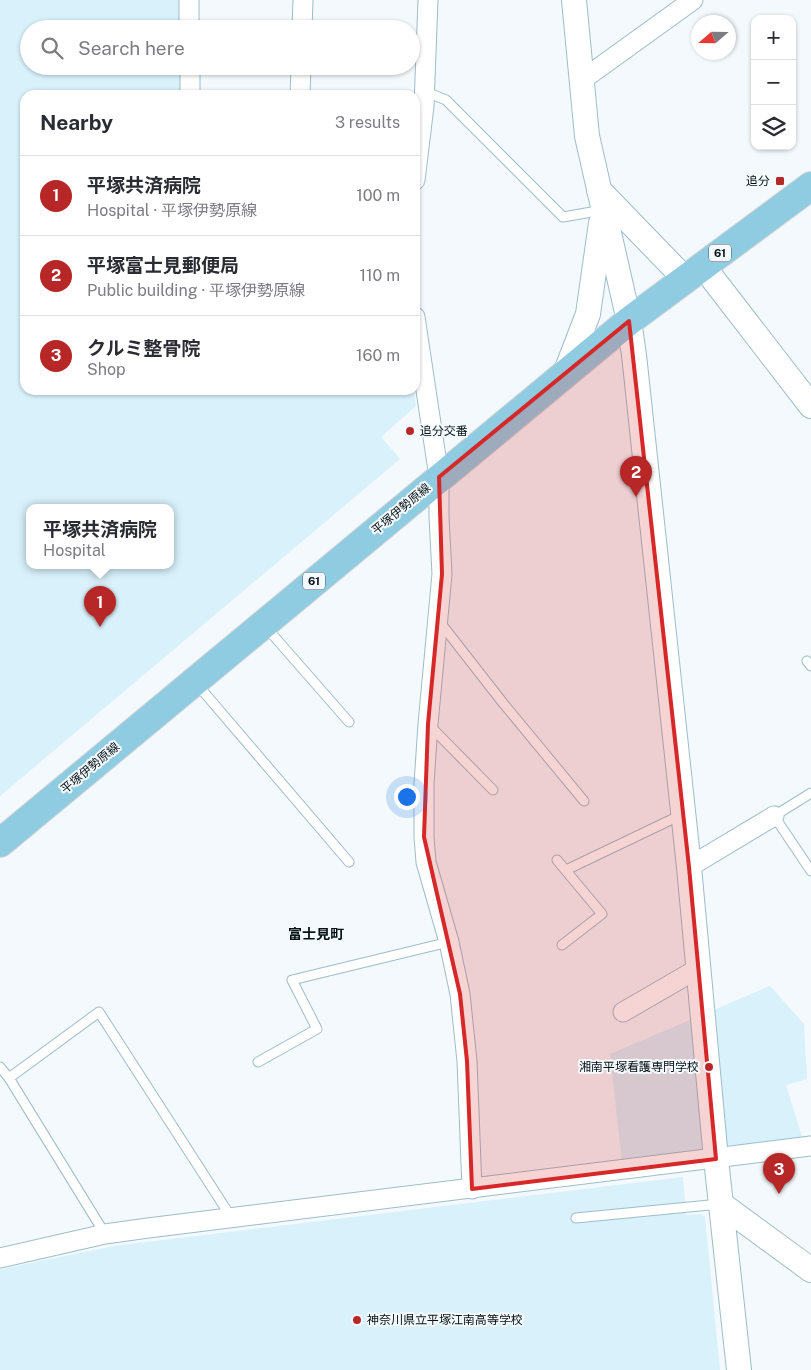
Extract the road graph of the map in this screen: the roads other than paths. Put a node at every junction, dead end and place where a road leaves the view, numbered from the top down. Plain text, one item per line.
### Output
1 (189, 0) edge
2 (303, 0) edge
3 (428, 0) edge
4 (574, 0) edge
5 (693, 0) edge
6 (189, 20) edge
7 (302, 20) edge
8 (190, 75) edge
9 (300, 75) edge
10 (582, 80) junction
11 (190, 90) edge
12 (300, 90) edge
13 (421, 101) edge
14 (420, 114) edge
15 (811, 186) edge
16 (601, 200) junction
17 (694, 273) junction
18 (629, 321) junction
19 (420, 350) edge
20 (565, 374) junction
21 (811, 406) edge
22 (439, 477) junction
23 (439, 621) junction
24 (263, 624) junction
25 (194, 681) junction
26 (348, 722) dead end
27 (428, 724) junction
28 (493, 790) dead end
29 (811, 793) edge
30 (584, 801) dead end
31 (684, 814) junction
32 (774, 816) junction
33 (0, 843) edge
34 (557, 860) dead end
35 (349, 862) dead end
36 (689, 867) junction
37 (566, 870) junction
38 (811, 871) edge
39 (449, 942) junction
40 (562, 945) dead end
41 (699, 968) junction
42 (623, 1012) dead end
43 (258, 1062) dead end
44 (0, 1067) edge
45 (8, 1078) junction
46 (811, 1146) edge
47 (716, 1159) junction
48 (472, 1189) junction
49 (721, 1204) junction
50 (230, 1217) junction
51 (576, 1218) dead end
52 (104, 1234) junction
53 (0, 1258) edge
54 (811, 1270) edge
55 (739, 1370) edge

1 - 6 street
2 - 7 street
3 - 13 street
4 - 10 street
5 - 10 street
8 - 11 street
9 - 12 street
10 - 16 street
13 - 14 street
13 - 16 lane
15 - 17 main road, 平塚伊勢原線 / 61
16 - 17 street
16 - 18 street
16 - 20 street
17 - 18 main road, 平塚伊勢原線 / 61
17 - 21 street
18 - 20 main road, 平塚伊勢原線 / 61
18 - 31 street
19 - 22 street
20 - 22 main road, 平塚伊勢原線 / 61
22 - 23 street
22 - 24 main road, 平塚伊勢原線 / 61
23 - 27 street
23 - 30 lane
24 - 25 main road, 平塚伊勢原線 / 61
24 - 26 lane
25 - 33 main road, 平塚伊勢原線 / 61
25 - 35 lane
27 - 28 lane
27 - 39 street
29 - 32 lane
31 - 36 street
31 - 37 lane
32 - 36 street
32 - 38 lane
34 - 37 lane
36 - 41 street
37 - 40 lane
39 - 43 lane
39 - 48 street
41 - 42 street
41 - 47 street
44 - 45 lane
45 - 50 lane
45 - 52 lane
46 - 47 street
47 - 48 street
47 - 49 street
48 - 50 street
49 - 51 lane
49 - 54 street
49 - 55 street
50 - 52 street
52 - 53 street

